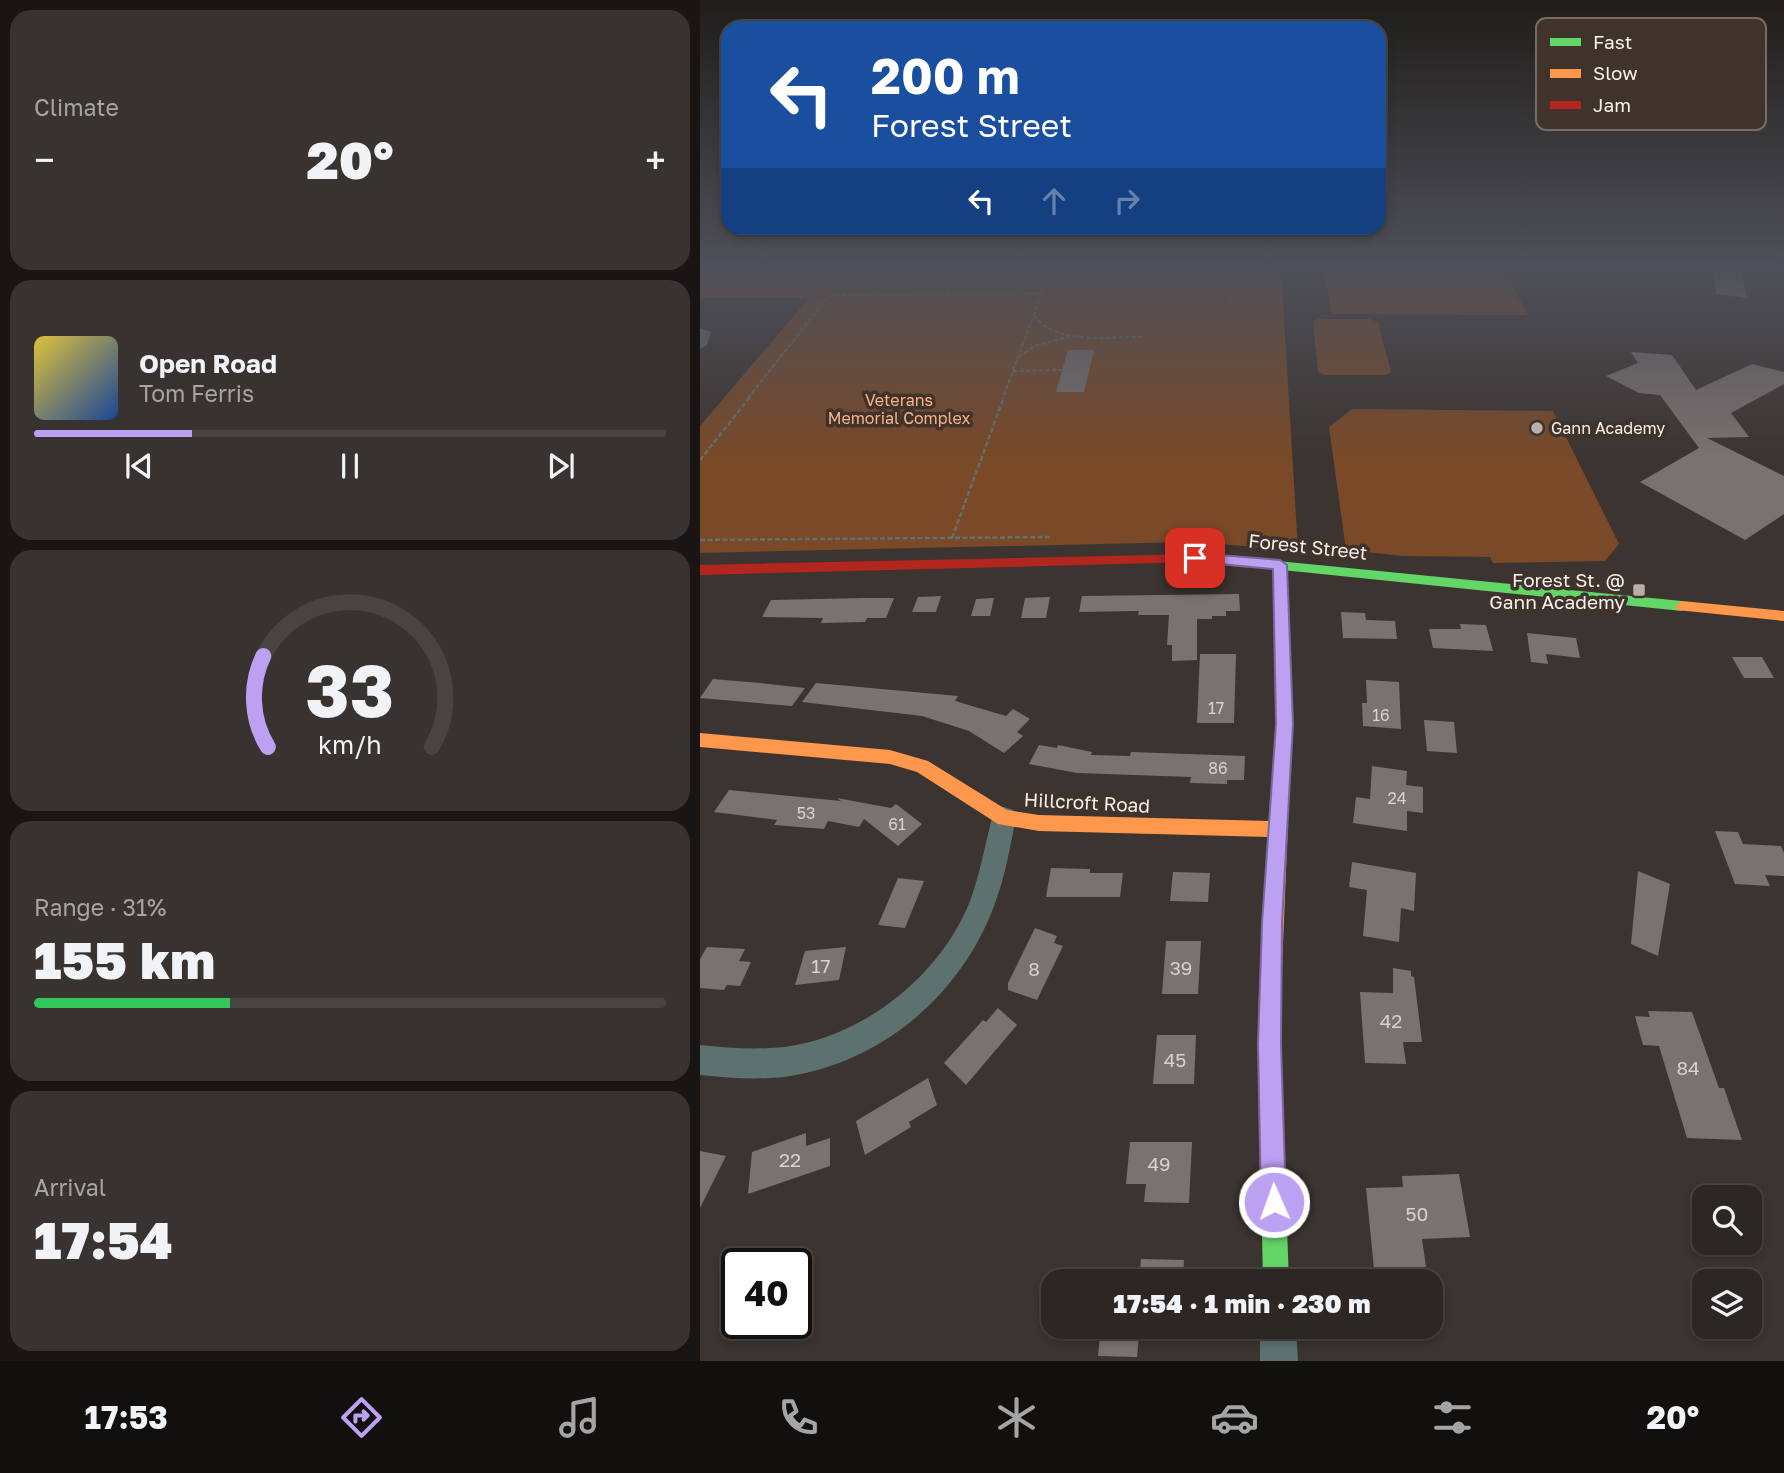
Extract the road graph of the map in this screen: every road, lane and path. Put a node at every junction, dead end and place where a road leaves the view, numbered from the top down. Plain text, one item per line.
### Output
1 (800, 333) edge
2 (1027, 333) edge
3 (1057, 333) edge
4 (1074, 336) junction
5 (1142, 337) dead end
6 (1018, 358) junction
7 (1062, 370) dead end
8 (1013, 371) junction
9 (700, 460) edge
10 (1051, 537) dead end
11 (952, 538) junction
12 (700, 540) edge
13 (1280, 565) junction
14 (700, 570) edge
15 (1784, 616) edge
16 (700, 740) edge
17 (1004, 818) junction
18 (1279, 829) junction
19 (700, 1060) edge
20 (1276, 1269) edge
21 (1278, 1339) edge
22 (1279, 1361) edge

1 - 9 path
2 - 6 path
3 - 4 path
4 - 5 path
4 - 6 path
6 - 8 path
7 - 8 path
8 - 11 path
10 - 11 path
11 - 12 path
13 - 14 street, Forest Street
13 - 15 street, Forest Street
13 - 18 street
16 - 17 street, Hillcroft Road
17 - 18 street, Hillcroft Road
17 - 19 street
18 - 20 street
21 - 22 street

